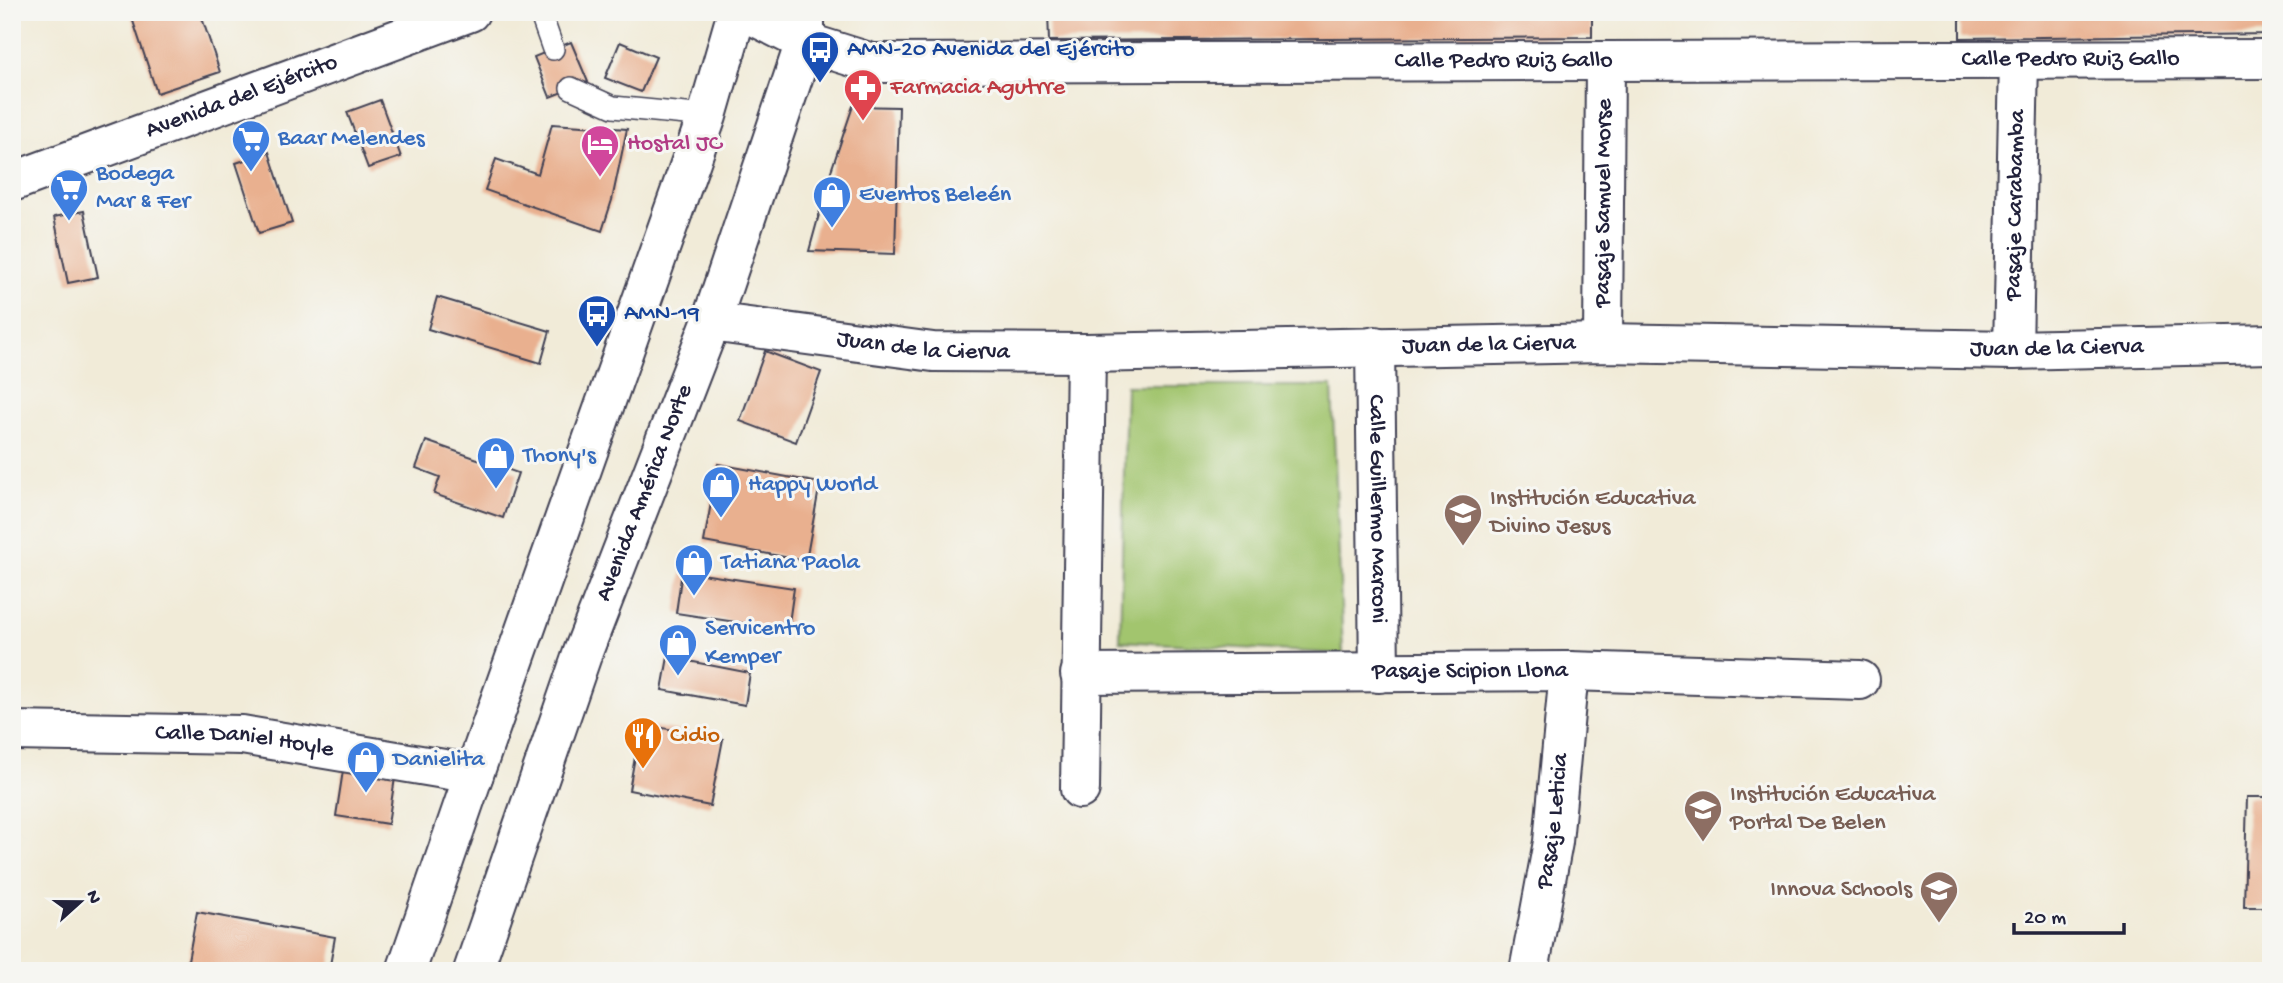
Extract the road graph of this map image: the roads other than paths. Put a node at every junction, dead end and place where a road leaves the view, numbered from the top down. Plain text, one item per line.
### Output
1 (470, 12) edge
2 (540, 12) edge
3 (737, 12) edge
4 (746, 12) edge
5 (398, 26) edge
6 (805, 27) edge
7 (554, 49) dead end
8 (2271, 59) edge
9 (2019, 60) junction
10 (1605, 61) junction
11 (571, 88) dead end
12 (707, 116) junction
13 (12, 182) edge
14 (711, 322) junction
15 (1603, 343) junction
16 (2271, 344) edge
17 (1375, 346) junction
18 (2013, 350) junction
19 (1086, 353) junction
20 (526, 631) junction
21 (583, 652) junction
22 (1569, 671) junction
23 (1379, 673) junction
24 (1080, 674) junction
25 (1860, 680) dead end
26 (12, 731) edge
27 (474, 774) junction
28 (1080, 789) dead end
29 (406, 971) edge
30 (473, 971) edge
31 (1529, 971) edge

1 - 5 street, Avenida del Ejército
2 - 7 lane
3 - 12 street
4 - 6 street, Calle Pedro Ruiz Gallo
5 - 13 street, Avenida del Ejército
6 - 10 street, Calle Pedro Ruiz Gallo
6 - 14 street, Avenida América Norte
8 - 9 street, Calle Pedro Ruiz Gallo
9 - 10 street, Calle Pedro Ruiz Gallo
9 - 18 street, Pasaje Carabamba
10 - 15 street, Pasaje Samuel Morse
11 - 12 lane
12 - 20 street
14 - 19 street, Juan de la Cierva
14 - 21 street, Avenida América Norte
15 - 17 street, Juan de la Cierva
15 - 18 street, Juan de la Cierva
16 - 18 street, Juan de la Cierva
17 - 19 street, Juan de la Cierva
17 - 23 street, Calle Guillermo Marconi
19 - 24 street
20 - 21 street
20 - 27 street
21 - 30 street, Avenida América Norte
22 - 23 street, Pasaje Scipion Llona
22 - 25 street, Pasaje Scipion Llona
22 - 31 street, Pasaje Leticia
23 - 24 street, Pasaje Scipion Llona
24 - 28 street
26 - 27 street, Calle Daniel Hoyle
27 - 29 street

